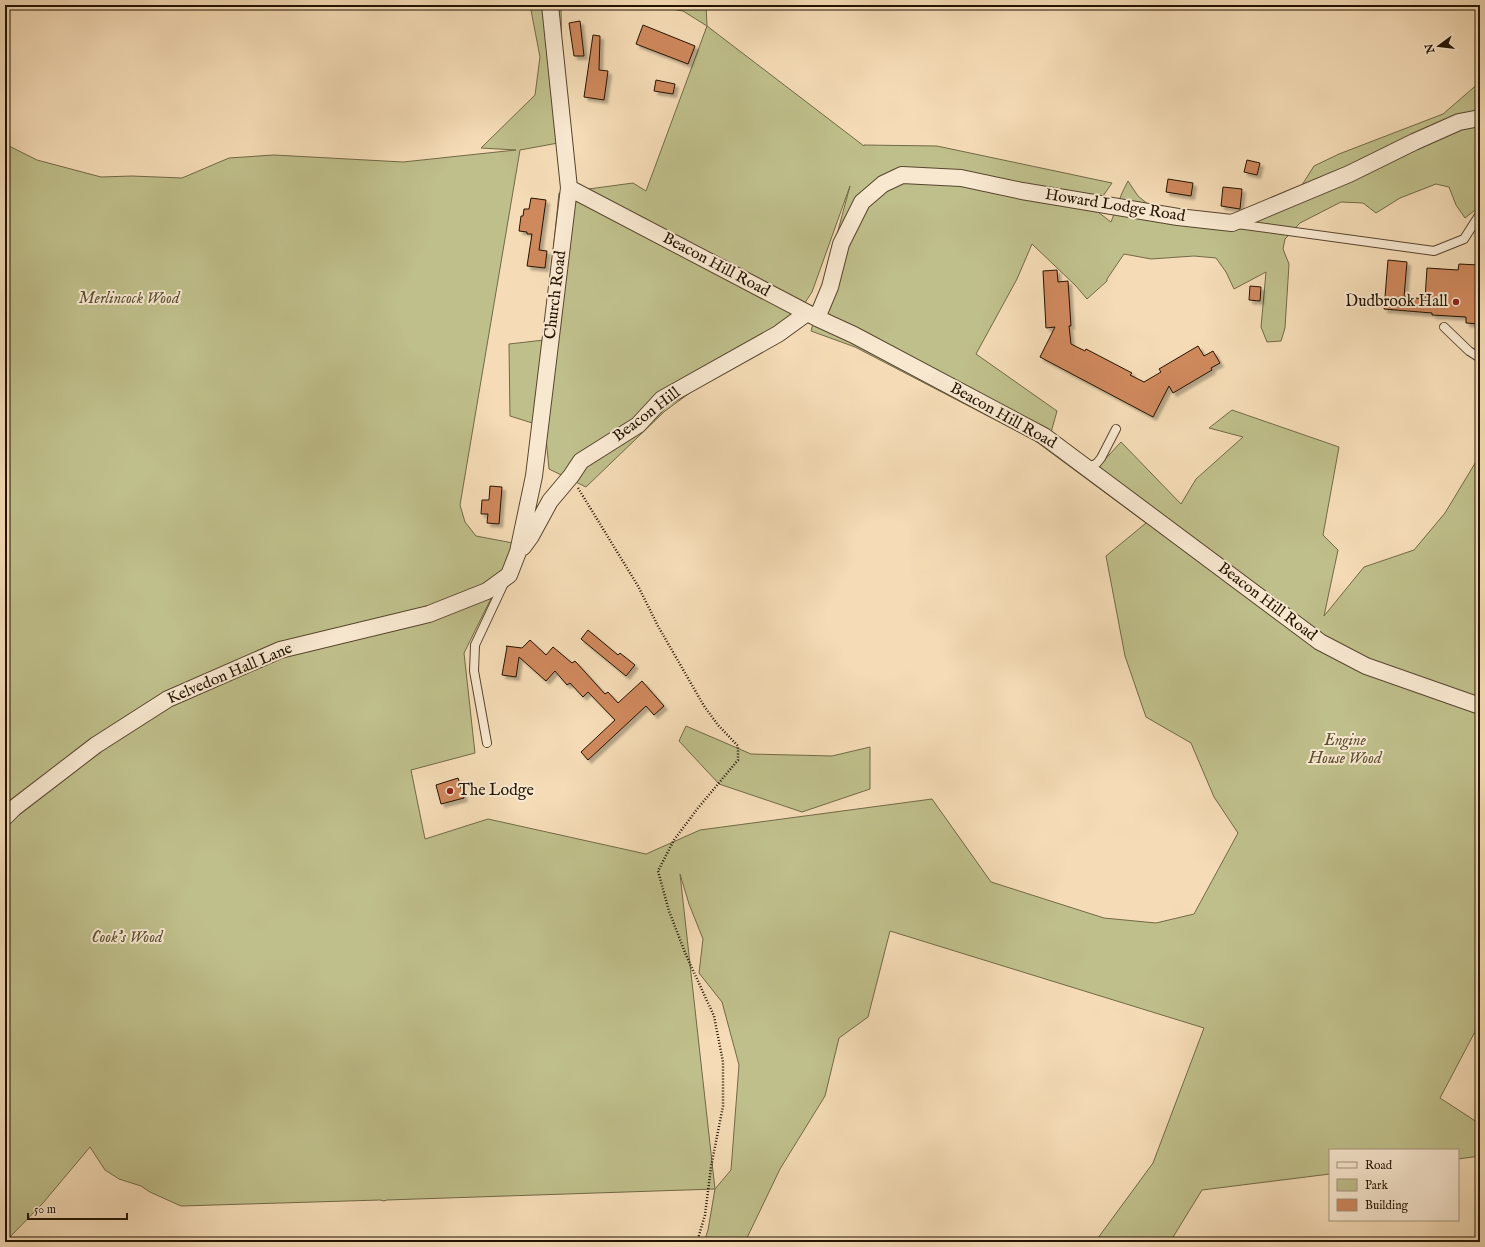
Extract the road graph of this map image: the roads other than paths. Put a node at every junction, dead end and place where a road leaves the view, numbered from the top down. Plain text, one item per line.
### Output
1 (550, 5) edge
2 (1480, 118) edge
3 (569, 188) junction
4 (1480, 214) edge
5 (1232, 223) junction
6 (812, 316) junction
7 (1444, 327) dead end
8 (1480, 358) edge
9 (1116, 429) dead end
10 (1087, 468) junction
11 (518, 552) junction
12 (505, 580) junction
13 (1480, 706) edge
14 (487, 742) dead end
15 (5, 817) edge

1 - 3 street, Church Road
2 - 5 street, Howard Lodge Road
3 - 6 street, Beacon Hill Road
3 - 11 street, Church Road
4 - 5 lane
5 - 6 street, Howard Lodge Road
6 - 10 street, Beacon Hill Road
6 - 11 street, Beacon Hill
7 - 8 lane
9 - 10 lane
10 - 13 street, Beacon Hill Road
11 - 12 street, Church Road
12 - 14 lane
12 - 15 street, Kelvedon Hall Lane

